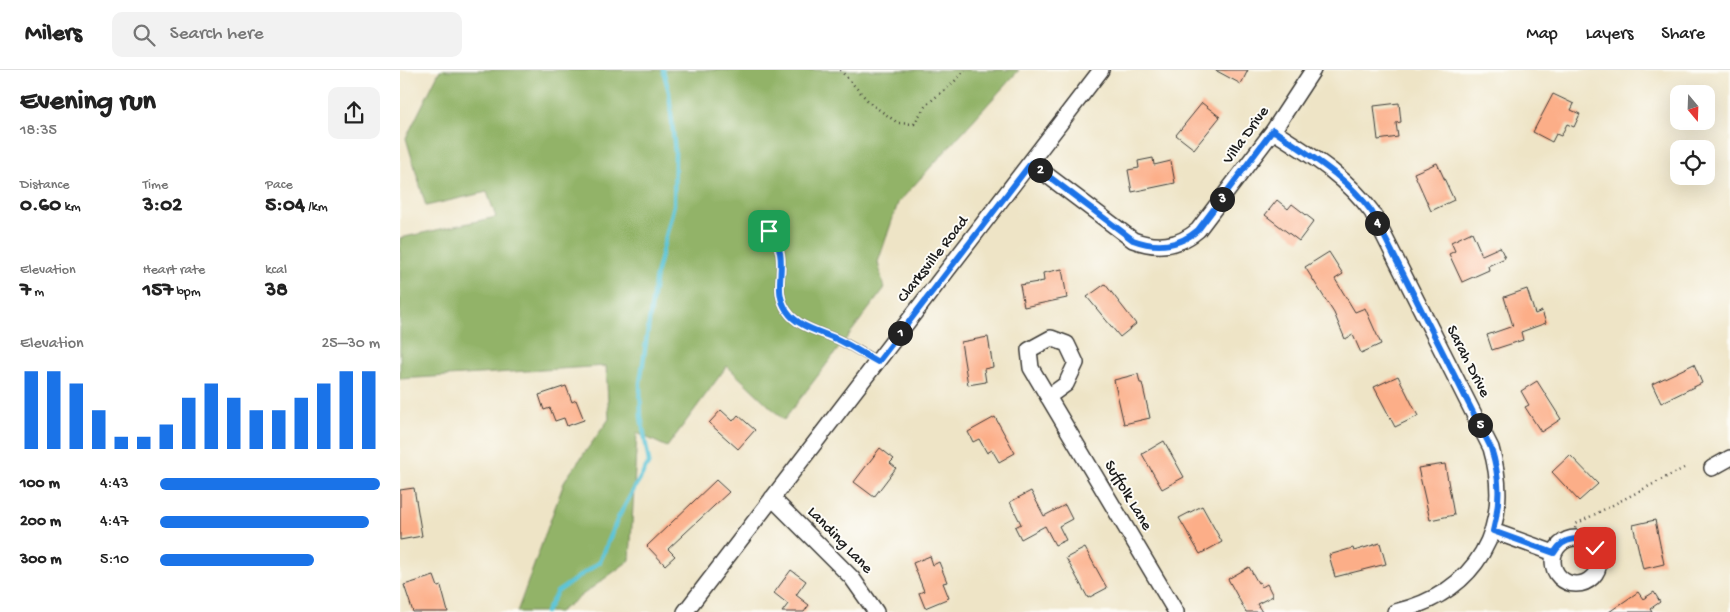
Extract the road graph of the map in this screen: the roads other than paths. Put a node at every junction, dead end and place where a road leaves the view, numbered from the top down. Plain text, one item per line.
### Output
1 (1101, 70) edge
2 (1312, 70) edge
3 (1273, 130) junction
4 (1031, 163) junction
5 (769, 231) dead end
6 (878, 362) junction
7 (1048, 397) junction
8 (1730, 458) edge
9 (1712, 468) dead end
10 (772, 498) junction
11 (1493, 531) junction
12 (1554, 553) junction
13 (684, 612) edge
14 (876, 612) edge
15 (1176, 612) edge
16 (1395, 612) edge

1 - 4 street, Clarksville Road
2 - 3 street, Villa Drive
3 - 4 street, Villa Drive
3 - 11 street, Sarah Drive
4 - 6 street, Clarksville Road
5 - 6 lane
6 - 10 street, Clarksville Road
7 - 7 street, Suffolk Lane
7 - 15 street, Suffolk Lane
8 - 9 street
10 - 13 street, Clarksville Road
10 - 14 street, Landing Lane
11 - 12 street
11 - 16 street, Sarah Drive
12 - 12 street

